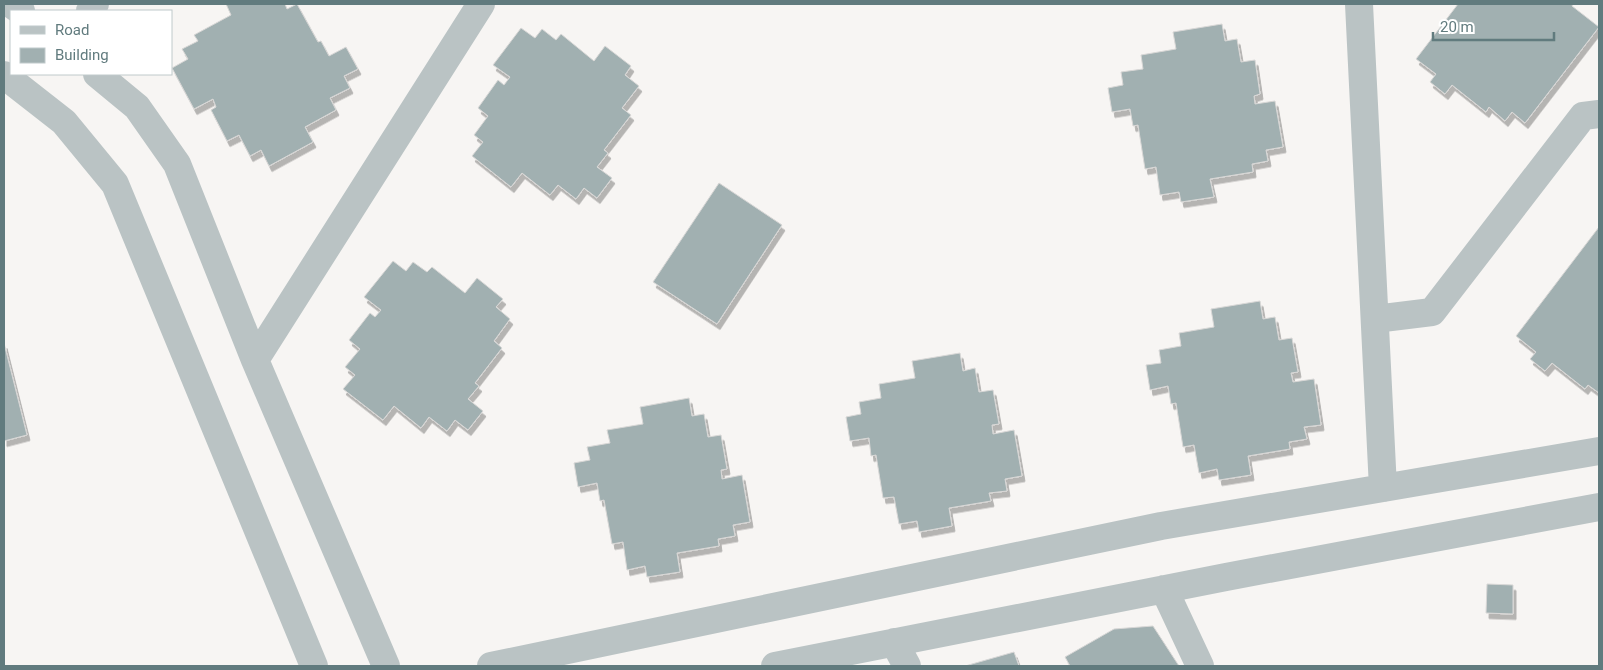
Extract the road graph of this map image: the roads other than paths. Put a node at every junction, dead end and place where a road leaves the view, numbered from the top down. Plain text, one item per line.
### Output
1 (481, 4) edge
2 (1359, 4) edge
3 (4, 75) edge
4 (98, 75) edge
5 (1599, 114) edge
6 (1375, 319) junction
7 (256, 360) junction
8 (1599, 451) edge
9 (1383, 488) junction
10 (1599, 508) edge
11 (1164, 589) junction
12 (894, 642) junction
13 (314, 666) edge
14 (386, 666) edge
15 (491, 666) edge
16 (775, 666) edge
17 (907, 666) edge
18 (1200, 666) edge

1 - 7 street
2 - 6 street
3 - 13 street
4 - 7 street
5 - 6 street
6 - 9 street
7 - 14 street
8 - 9 street
9 - 15 street
10 - 11 street
11 - 12 street
11 - 18 street
12 - 16 street
12 - 17 street

